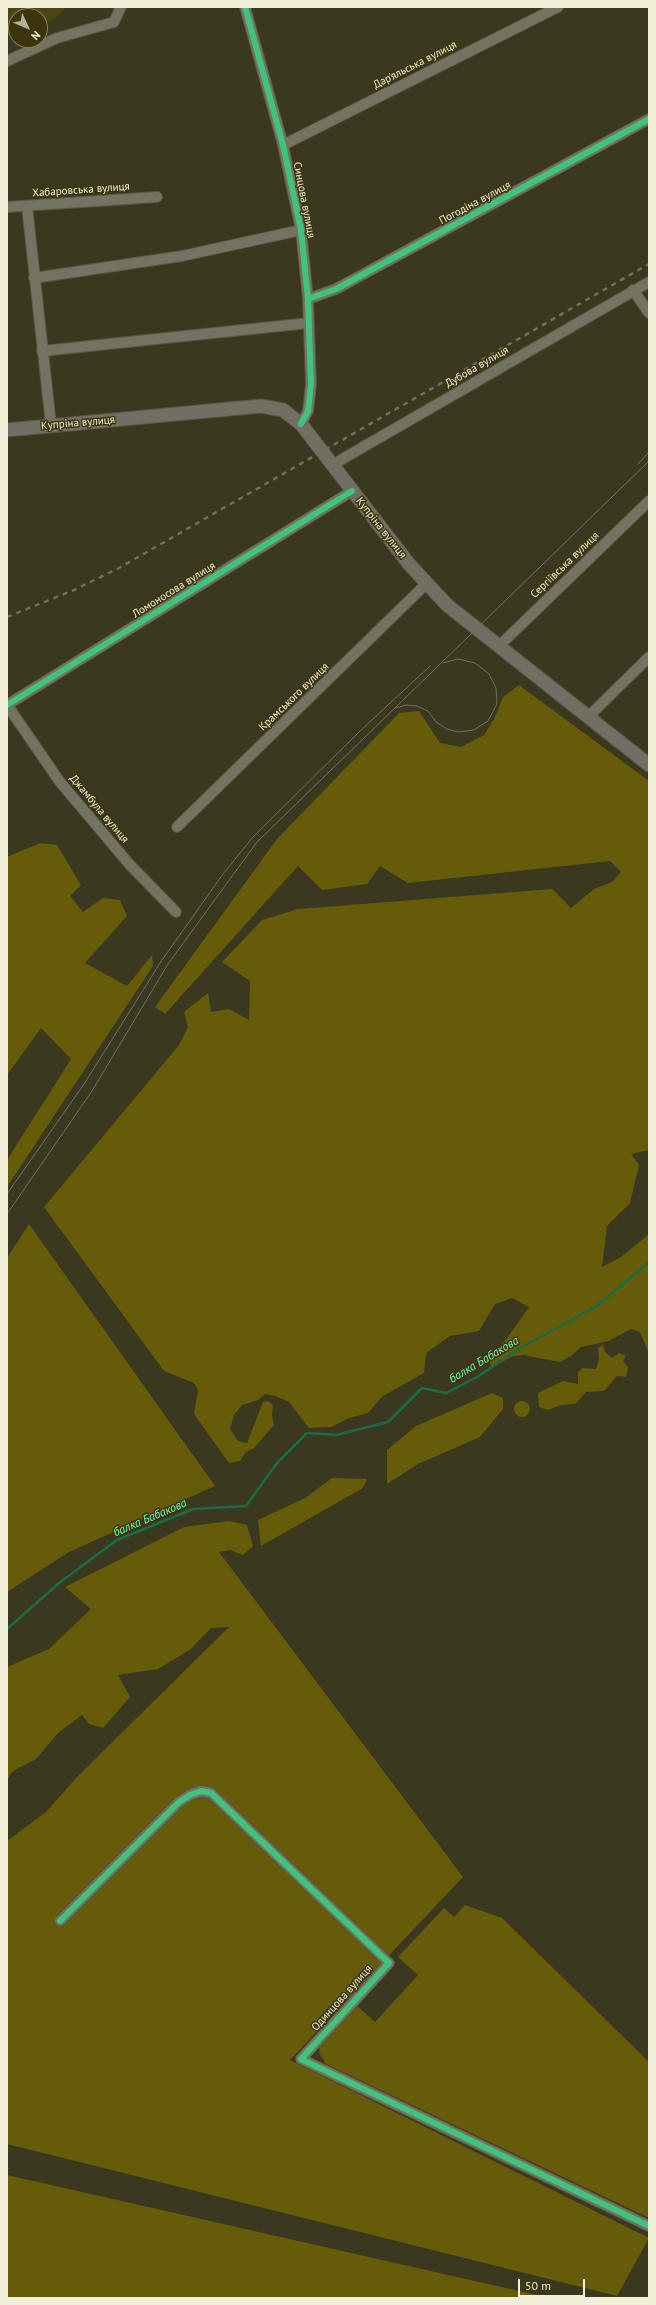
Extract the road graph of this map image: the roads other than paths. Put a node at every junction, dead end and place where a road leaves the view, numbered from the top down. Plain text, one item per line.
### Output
1 (121, 7) edge
2 (245, 7) edge
3 (558, 7) edge
4 (7, 61) edge
5 (649, 119) edge
6 (283, 145) junction
7 (156, 196) dead end
8 (27, 206) junction
9 (7, 207) edge
10 (301, 230) junction
11 (34, 278) junction
12 (649, 282) edge
13 (633, 290) junction
14 (308, 299) junction
15 (649, 313) edge
16 (309, 323) junction
17 (42, 351) junction
18 (300, 424) junction
19 (51, 426) junction
20 (7, 430) edge
21 (332, 465) junction
22 (352, 491) junction
23 (649, 501) edge
24 (426, 584) junction
25 (498, 647) junction
26 (649, 657) edge
27 (8, 711) edge
28 (588, 717) junction
29 (649, 766) edge
30 (177, 827) dead end
31 (176, 912) dead end
32 (60, 1921) dead end
33 (649, 2226) edge

1 - 4 street
2 - 6 street, Синцова вулиця
3 - 6 street, Дар’яльська вулиця
5 - 14 street, Погодіна вулиця
6 - 10 street, Синцова вулиця
7 - 8 street, Хабаровська вулиця
8 - 9 street, Хабаровська вулиця
8 - 11 street
10 - 11 street
10 - 14 street, Синцова вулиця
11 - 17 street
12 - 13 street, Дубова вулиця
13 - 15 street
13 - 21 street, Дубова вулиця
14 - 16 street, Синцова вулиця
16 - 17 street
16 - 18 street, Синцова вулиця
17 - 19 street
18 - 19 main road, Купріна вулиця
18 - 21 main road, Купріна вулиця
19 - 20 main road, Купріна вулиця
21 - 22 main road, Купріна вулиця
22 - 24 main road, Купріна вулиця
22 - 27 street, Ломоносова вулиця
23 - 25 street, Сергіївська вулиця
24 - 25 main road, Купріна вулиця
24 - 30 street, Крамського вулиця
25 - 28 main road, Купріна вулиця
26 - 28 street
27 - 31 street, Джамбула вулиця
28 - 29 main road, Купріна вулиця
32 - 33 street, Одинцова вулиця

